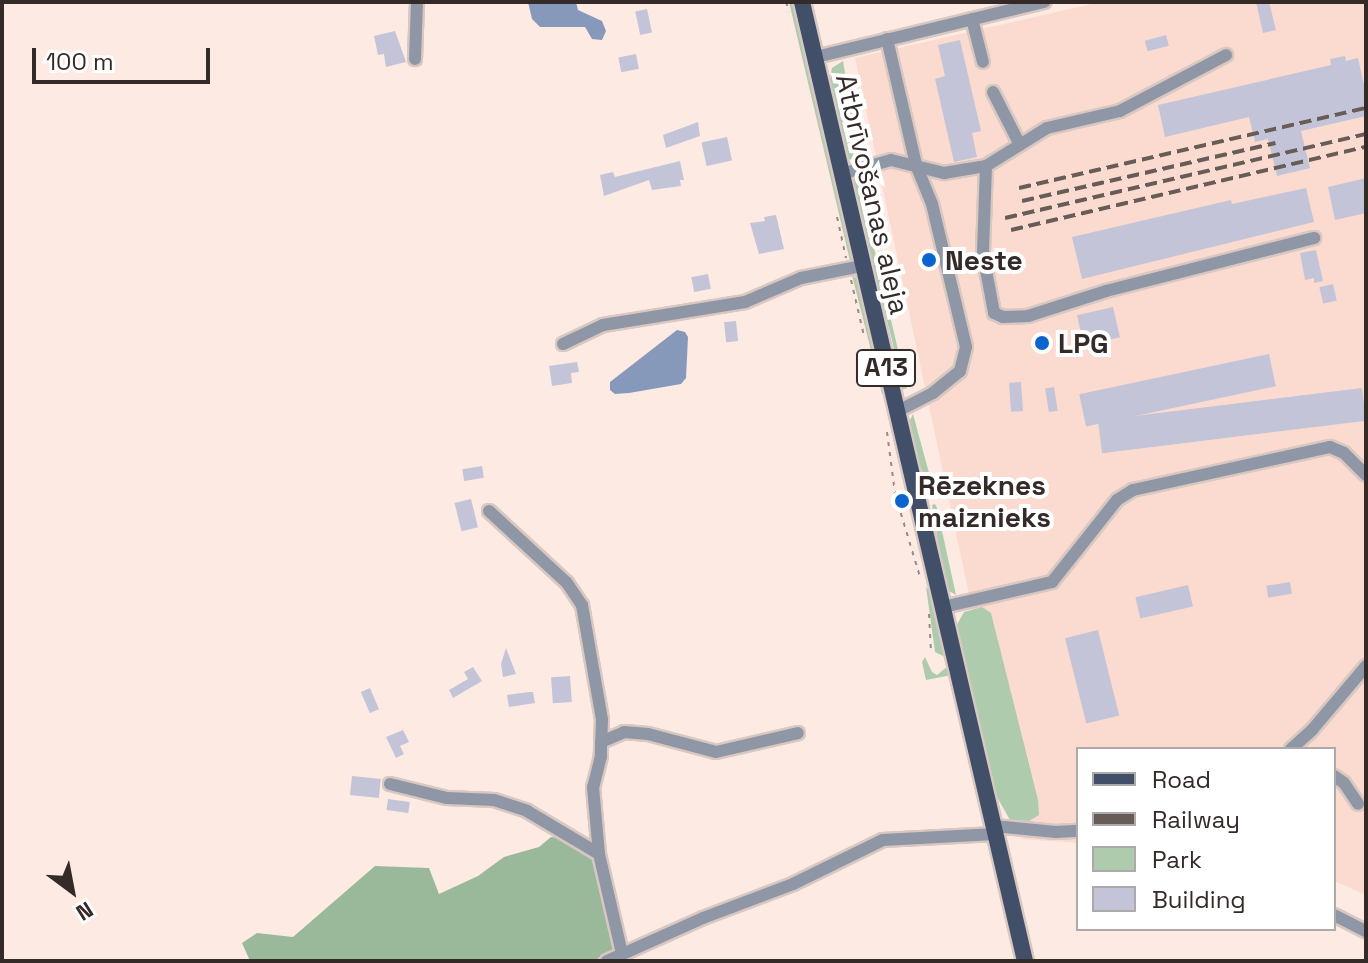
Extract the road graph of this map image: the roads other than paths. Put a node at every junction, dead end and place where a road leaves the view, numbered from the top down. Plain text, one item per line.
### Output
1 (417, 2) edge
2 (802, 2) edge
3 (1044, 2) edge
4 (972, 19) junction
5 (887, 39) junction
6 (1226, 55) dead end
7 (816, 57) junction
8 (415, 59) dead end
9 (983, 62) dead end
10 (993, 92) dead end
11 (1020, 145) junction
12 (916, 165) junction
13 (986, 166) junction
14 (841, 174) junction
15 (1314, 238) dead end
16 (855, 268) junction
17 (563, 344) dead end
18 (890, 417) junction
19 (1366, 475) edge
20 (489, 511) dead end
21 (935, 608) junction
22 (1366, 666) edge
23 (798, 733) dead end
24 (601, 742) junction
25 (1293, 747) edge
26 (1336, 777) edge
27 (390, 784) dead end
28 (1358, 804) dead end
29 (994, 830) junction
30 (1076, 831) edge
31 (599, 854) junction
32 (1336, 916) edge
33 (1366, 931) edge
34 (622, 954) junction
35 (607, 961) edge
36 (1025, 961) edge

1 - 8 street
2 - 7 main road, Atbrīvošanas aleja / A13
3 - 4 street
4 - 5 street
4 - 9 street
5 - 7 street
5 - 12 street
6 - 11 street
7 - 14 main road, Atbrīvošanas aleja / A13
10 - 11 street
11 - 13 street
12 - 13 street
12 - 14 street
12 - 18 street
13 - 15 street
14 - 16 main road, Atbrīvošanas aleja / A13
16 - 17 street
16 - 18 main road, Atbrīvošanas aleja / A13
18 - 21 main road, Atbrīvošanas aleja / A13
19 - 21 street
20 - 24 street
21 - 29 main road, Atbrīvošanas aleja / A13
22 - 25 street
23 - 24 street
24 - 31 street
26 - 28 street
27 - 31 street
29 - 30 street
29 - 34 street
29 - 36 main road, A13
31 - 34 street
32 - 33 street
34 - 35 street

